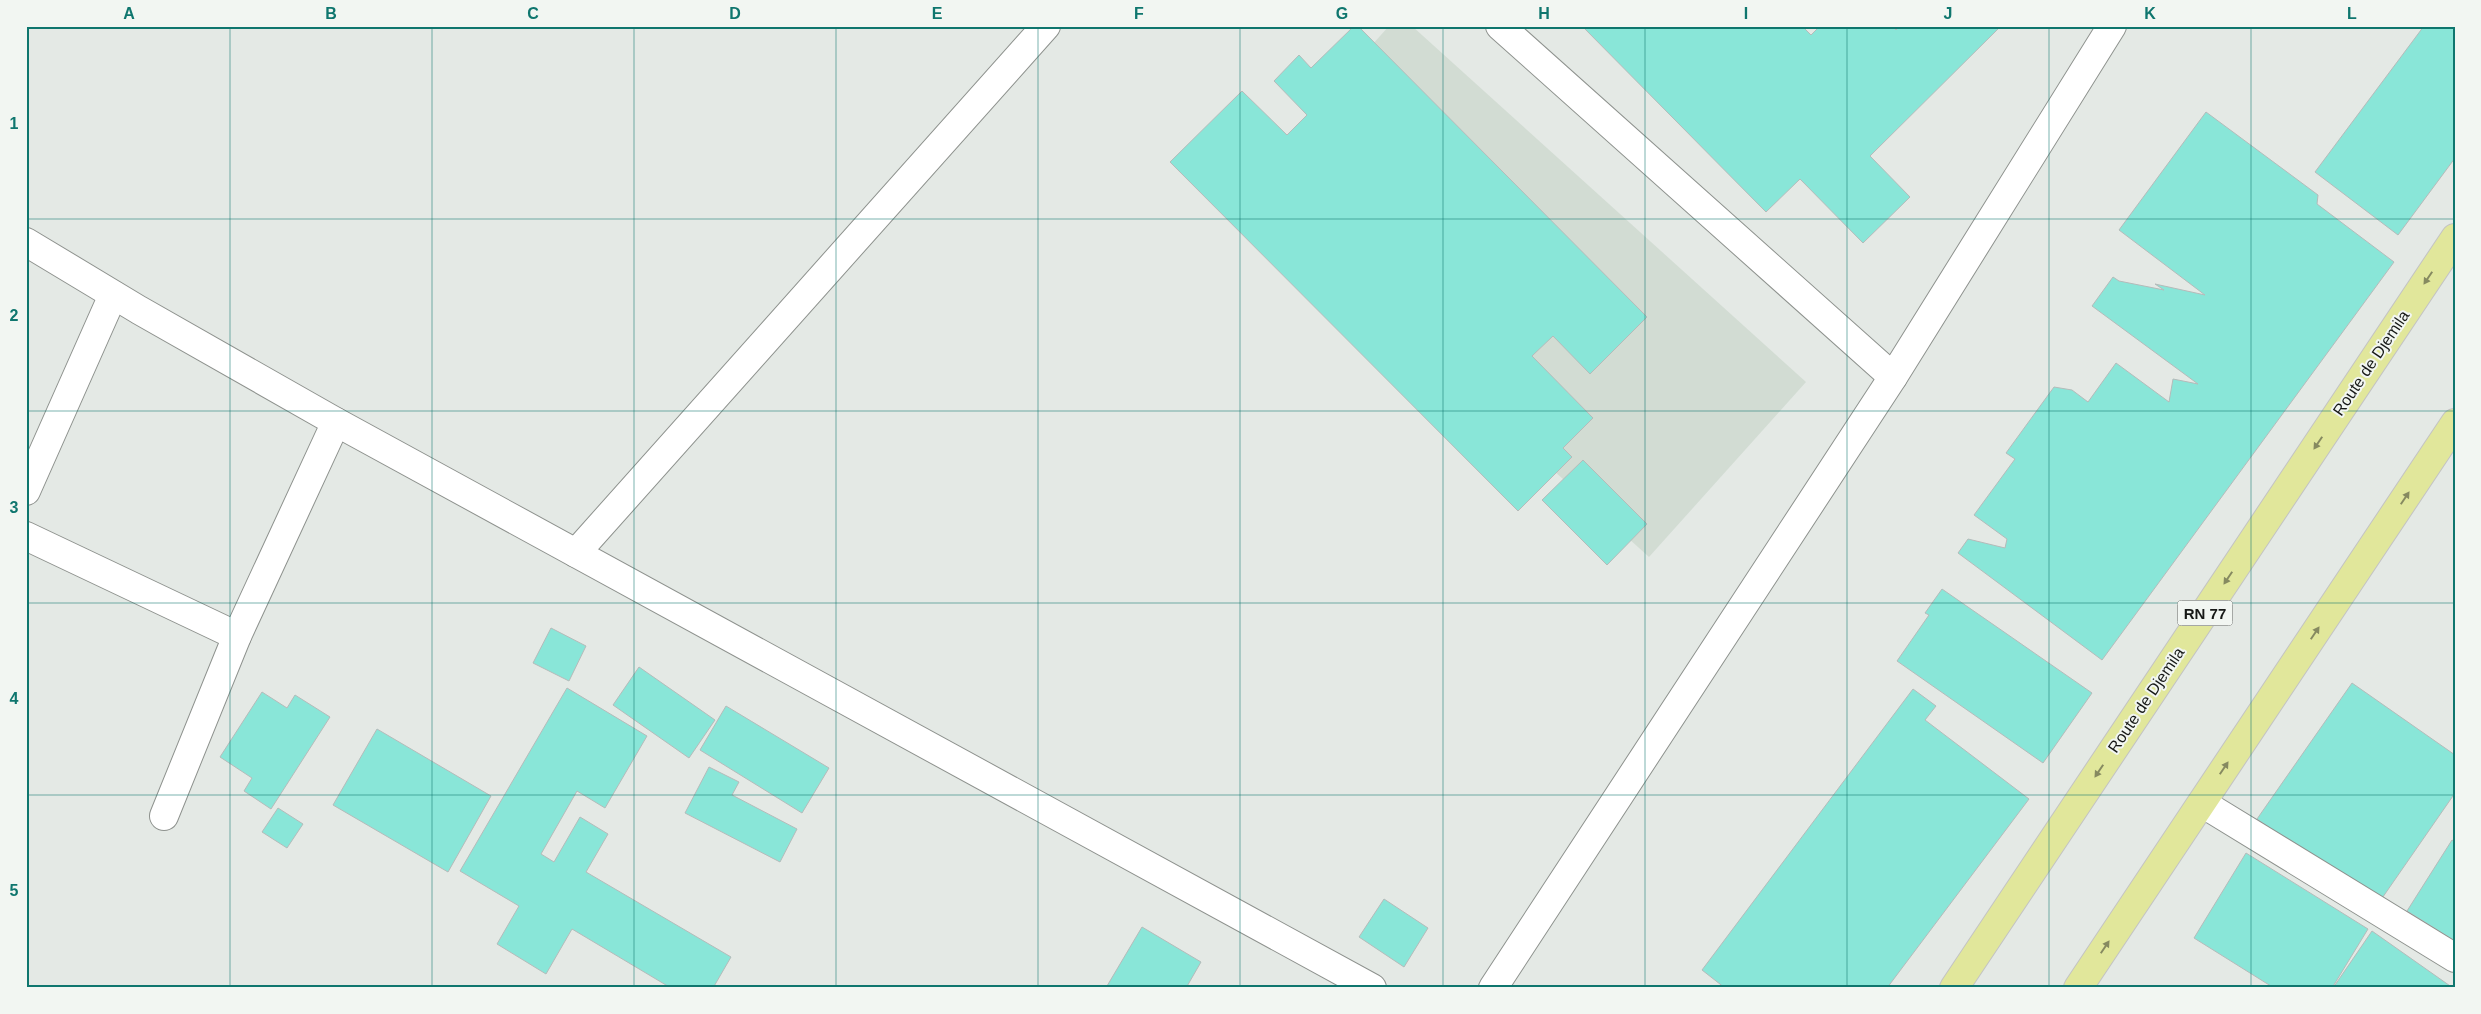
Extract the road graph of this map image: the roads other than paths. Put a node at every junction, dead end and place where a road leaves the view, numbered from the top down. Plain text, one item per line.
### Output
1 (1046, 26) edge
2 (1500, 26) edge
3 (2112, 26) edge
4 (2455, 238) edge
5 (26, 242) edge
6 (113, 295) junction
7 (1893, 377) junction
8 (336, 422) junction
9 (2455, 423) edge
10 (26, 491) edge
11 (26, 536) edge
12 (576, 553) junction
13 (237, 636) junction
14 (2202, 803) junction
15 (164, 816) dead end
16 (2455, 958) edge
17 (1372, 988) edge
18 (1493, 988) edge
19 (1954, 988) edge
20 (2078, 988) edge

1 - 12 street
2 - 7 street
3 - 7 street
4 -> 19 main road, Route de Djemila / RN 77
5 - 6 street
6 - 8 street
6 - 10 street
7 - 18 street
8 - 12 street
8 - 13 street
14 -> 9 main road
11 - 13 street
12 - 17 street
13 - 15 street
14 - 16 street
20 -> 14 main road

